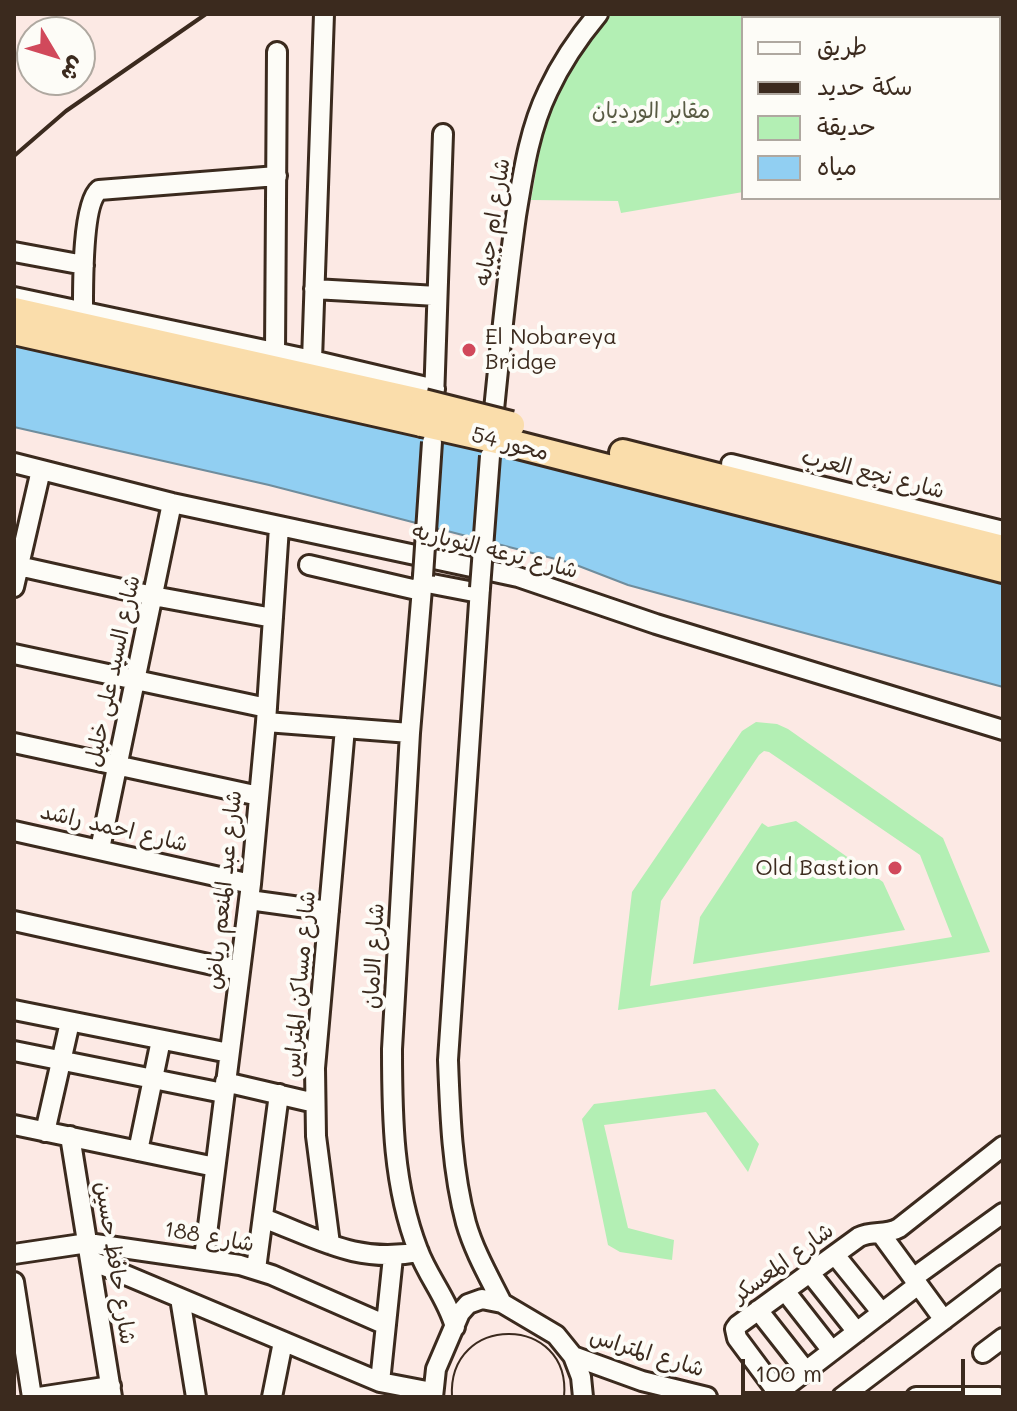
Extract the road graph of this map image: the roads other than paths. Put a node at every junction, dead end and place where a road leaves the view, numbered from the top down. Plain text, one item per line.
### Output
1 (324, 14) edge
2 (598, 14) edge
3 (277, 52) dead end
4 (443, 134) dead end
5 (277, 176) junction
6 (14, 252) edge
7 (84, 265) junction
8 (314, 289) junction
9 (437, 296) junction
10 (14, 297) edge
11 (14, 311) edge
12 (83, 313) junction
13 (14, 331) edge
14 (275, 352) junction
15 (312, 360) junction
16 (428, 414) junction
17 (502, 441) junction
18 (14, 463) edge
19 (731, 464) dead end
20 (41, 470) junction
21 (172, 503) junction
22 (279, 527) junction
23 (1003, 531) edge
24 (1003, 549) edge
25 (16, 565) edge
26 (309, 565) dead end
27 (1003, 569) edge
28 (422, 583) junction
29 (14, 587) edge
30 (479, 590) junction
31 (153, 596) junction
32 (273, 618) junction
33 (14, 654) edge
34 (135, 681) junction
35 (266, 715) junction
36 (345, 728) junction
37 (1003, 730) edge
38 (410, 733) junction
39 (14, 743) edge
40 (117, 766) junction
41 (259, 796) junction
42 (14, 831) edge
43 (100, 849) junction
44 (250, 892) junction
45 (329, 911) junction
46 (14, 921) edge
47 (240, 971) junction
48 (14, 1010) edge
49 (70, 1022) junction
50 (161, 1040) junction
51 (14, 1051) edge
52 (229, 1053) junction
53 (62, 1060) junction
54 (153, 1079) junction
55 (224, 1088) junction
56 (279, 1094) junction
57 (315, 1103) junction
58 (14, 1125) edge
59 (45, 1132) junction
60 (70, 1136) junction
61 (1003, 1146) edge
62 (138, 1151) junction
63 (215, 1167) junction
64 (1003, 1213) edge
65 (263, 1218) junction
66 (881, 1234) junction
67 (330, 1244) junction
68 (89, 1252) junction
69 (419, 1252) junction
70 (14, 1254) edge
71 (835, 1255) junction
72 (393, 1257) junction
73 (204, 1258) junction
74 (256, 1269) junction
75 (810, 1273) junction
76 (14, 1282) edge
77 (916, 1282) junction
78 (1001, 1282) edge
79 (785, 1291) junction
80 (180, 1298) junction
81 (502, 1303) junction
82 (758, 1310) junction
83 (882, 1313) junction
84 (944, 1320) junction
85 (386, 1325) junction
86 (455, 1327) junction
87 (857, 1332) junction
88 (1003, 1338) edge
89 (283, 1342) junction
90 (832, 1351) junction
91 (983, 1353) dead end
92 (573, 1356) junction
93 (806, 1371) junction
94 (380, 1382) junction
95 (112, 1392) edge
96 (432, 1395) edge
97 (775, 1395) edge
98 (701, 1396) edge
99 (32, 1397) edge
100 (39, 1397) edge
101 (196, 1397) edge
102 (272, 1397) edge
103 (583, 1397) edge
104 (842, 1397) edge
105 (916, 1397) edge
106 (999, 1397) edge

1 - 8 street
2 - 17 street, شارع ام جبابه
3 - 5 street
4 - 9 street, شارع الامان
5 - 7 street
5 - 14 street
6 - 7 street
7 - 12 street
8 - 9 street
8 - 15 street
9 - 16 street, شارع الامان
10 - 12 street
11 - 16 highway, محور 54
12 - 14 street
13 - 16 highway, محور 54
14 - 15 street
15 - 16 street
16 - 17 highway, محور 54, bridge
16 - 28 street, شارع الامان, bridge
17 - 24 highway, محور 54
17 - 27 highway, محور 54
17 - 30 street, شارع ام جبابه, bridge
18 - 20 street, شارع ترعه النوباريه
19 - 23 street, شارع نجع العرب
20 - 21 street, شارع ترعه النوباريه
20 - 25 street
21 - 22 street, شارع ترعه النوباريه
21 - 31 street, شارع السيد على خليل
22 - 32 street, شارع عبد المنعم رياض
22 - 37 street, شارع ترعه النوباريه
25 - 29 street
25 - 31 street
26 - 28 street
28 - 30 street
28 - 38 street, شارع الامان
30 - 81 street
31 - 32 street
31 - 34 street, شارع السيد على خليل
32 - 35 street, شارع عبد المنعم رياض
33 - 34 street
34 - 35 street
34 - 40 street, شارع السيد على خليل
35 - 36 street
35 - 41 street, شارع عبد المنعم رياض
36 - 38 street
36 - 45 street, شارع مساكن المتراس
38 - 69 street, شارع الامان
39 - 40 street
40 - 41 street
40 - 43 street, شارع السيد على خليل
41 - 44 street, شارع عبد المنعم رياض
42 - 43 street, شارع احمد راشد
43 - 44 street, شارع احمد راشد
44 - 45 street, شارع احمد راشد
44 - 47 street, شارع عبد المنعم رياض
45 - 57 street, شارع مساكن المتراس
46 - 47 street
47 - 52 street, شارع عبد المنعم رياض
48 - 49 street
49 - 50 street
49 - 53 street
50 - 52 street
50 - 54 street
51 - 53 street
52 - 55 street, شارع عبد المنعم رياض
53 - 54 street
53 - 59 street
54 - 55 street
54 - 62 street
55 - 56 street
55 - 63 street, شارع عبد المنعم رياض
56 - 57 street
56 - 65 street
57 - 67 street, شارع مساكن المتراس
58 - 59 street
59 - 60 street
60 - 62 street
60 - 68 street, شارع حافظ حسين
61 - 66 street, شارع المعسكر
62 - 63 street
63 - 73 street, شارع عبد المنعم رياض
64 - 77 street
65 - 67 street
65 - 74 street
66 - 71 street, شارع المعسكر
66 - 77 street
67 - 72 street
68 - 70 street, شارع 188
68 - 73 street, شارع 188
68 - 80 street
68 - 95 street, شارع حافظ حسين
69 - 72 street
69 - 86 street, شارع الامان
71 - 75 street, شارع المعسكر
71 - 83 street
72 - 85 street
73 - 74 street, شارع 188
74 - 85 street, شارع 188
75 - 79 street, شارع المعسكر
75 - 87 street
76 - 99 street
77 - 83 street
77 - 84 street
78 - 84 street
79 - 82 street, شارع المعسكر
79 - 90 street
80 - 89 street
80 - 101 street
81 - 86 street
81 - 92 street
82 - 93 street
82 - 97 street, شارع المعسكر
83 - 87 street
84 - 104 street
85 - 94 street
86 - 96 street
87 - 90 street
88 - 91 street
89 - 94 street
89 - 102 street
90 - 93 street
92 - 98 street, شارع المتراس
92 - 103 street
93 - 97 street
94 - 96 street
95 - 100 street
105 - 106 street

